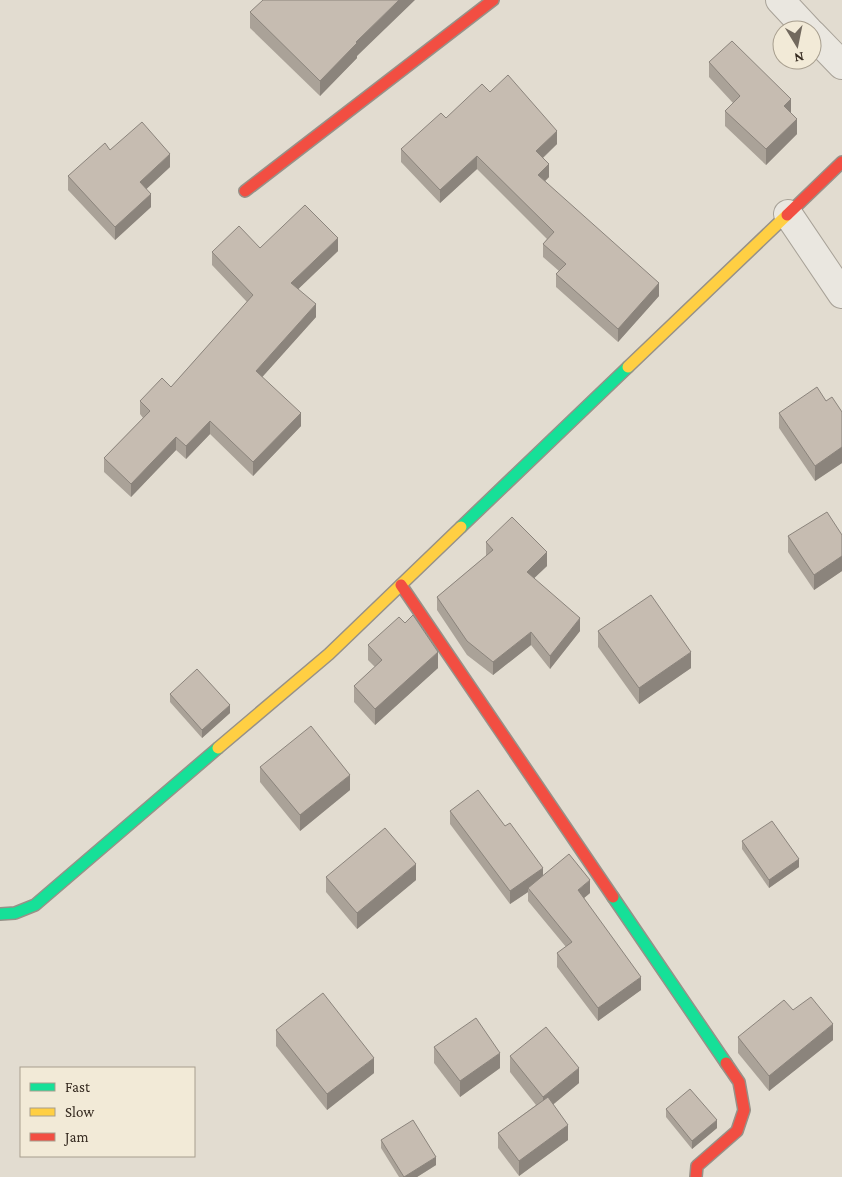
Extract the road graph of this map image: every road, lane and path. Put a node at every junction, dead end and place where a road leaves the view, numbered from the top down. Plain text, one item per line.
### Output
1 (493, 0) edge
2 (780, 0) edge
3 (799, 20) edge
4 (822, 45) edge
5 (842, 66) edge
6 (842, 162) edge
7 (245, 191) dead end
8 (788, 214) junction
9 (842, 294) edge
10 (401, 585) junction
11 (0, 914) edge
12 (696, 1177) edge

1 - 7 street
2 - 3 street
4 - 5 street
6 - 8 street
8 - 9 street
8 - 10 street
10 - 11 street
10 - 12 street

